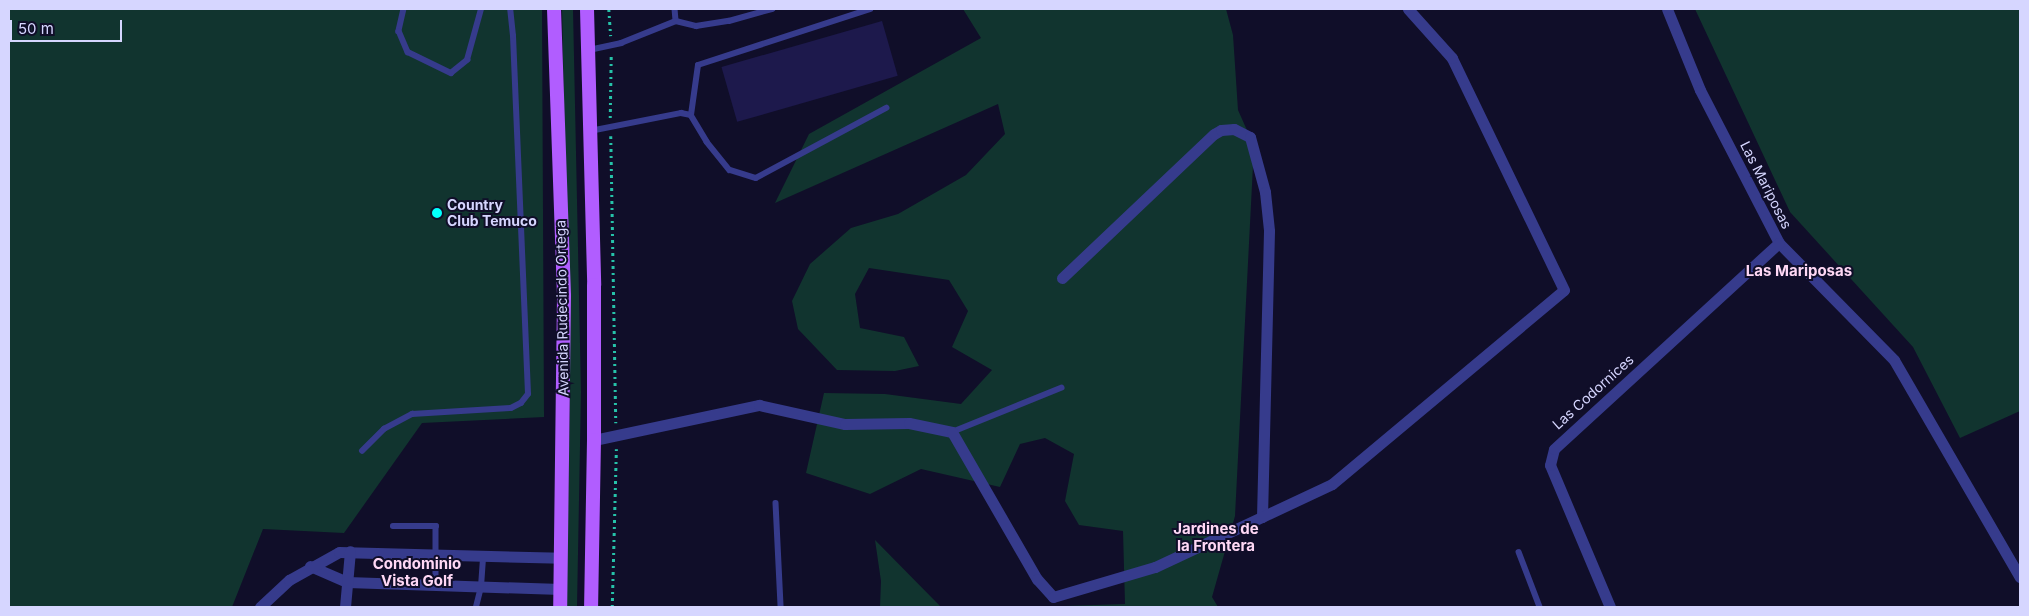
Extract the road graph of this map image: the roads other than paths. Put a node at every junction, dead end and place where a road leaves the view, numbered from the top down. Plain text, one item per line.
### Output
1 (404, 9) edge
2 (481, 9) edge
3 (510, 9) edge
4 (554, 9) edge
5 (587, 9) edge
6 (675, 9) edge
7 (772, 9) edge
8 (870, 9) edge
9 (1408, 9) edge
10 (1668, 9) edge
11 (676, 20) junction
12 (588, 50) junction
13 (886, 108) dead end
14 (691, 115) junction
15 (590, 130) junction
16 (1779, 243) junction
17 (1062, 278) dead end
18 (1061, 388) dead end
19 (952, 432) junction
20 (594, 440) junction
21 (362, 451) dead end
22 (776, 503) dead end
23 (1262, 516) junction
24 (393, 526) dead end
25 (350, 551) junction
26 (1519, 552) dead end
27 (436, 556) junction
28 (483, 557) junction
29 (561, 558) junction
30 (310, 566) junction
31 (2020, 577) edge
32 (347, 582) junction
33 (436, 585) junction
34 (481, 587) junction
35 (560, 589) junction
36 (260, 607) edge
37 (345, 607) edge
38 (476, 607) edge
39 (560, 607) edge
40 (591, 607) edge
41 (780, 607) edge
42 (1540, 607) edge
43 (1610, 607) edge

1 - 2 lane
3 - 21 lane
4 - 29 main road, Avenida Rudecindo Ortega
5 - 12 main road
6 - 11 lane
7 - 11 lane
8 - 14 lane
9 - 23 street
10 - 16 street, Las Mariposas
11 - 12 lane
12 - 15 main road
13 - 14 lane
14 - 15 lane
15 - 20 main road
16 - 31 street, Las Mariposas
16 - 43 street, Las Codornices
17 - 23 street
18 - 19 lane
19 - 20 street
19 - 23 street
20 - 40 main road
22 - 41 lane
24 - 27 lane
25 - 27 street
25 - 30 street
25 - 32 street
26 - 42 lane
27 - 28 street
27 - 33 lane
28 - 29 street
28 - 34 lane
29 - 35 main road, Avenida Rudecindo Ortega
30 - 32 street
30 - 36 street
32 - 33 street
32 - 37 street
33 - 34 street
34 - 35 street
34 - 38 lane
35 - 39 main road, Avenida Rudecindo Ortega

